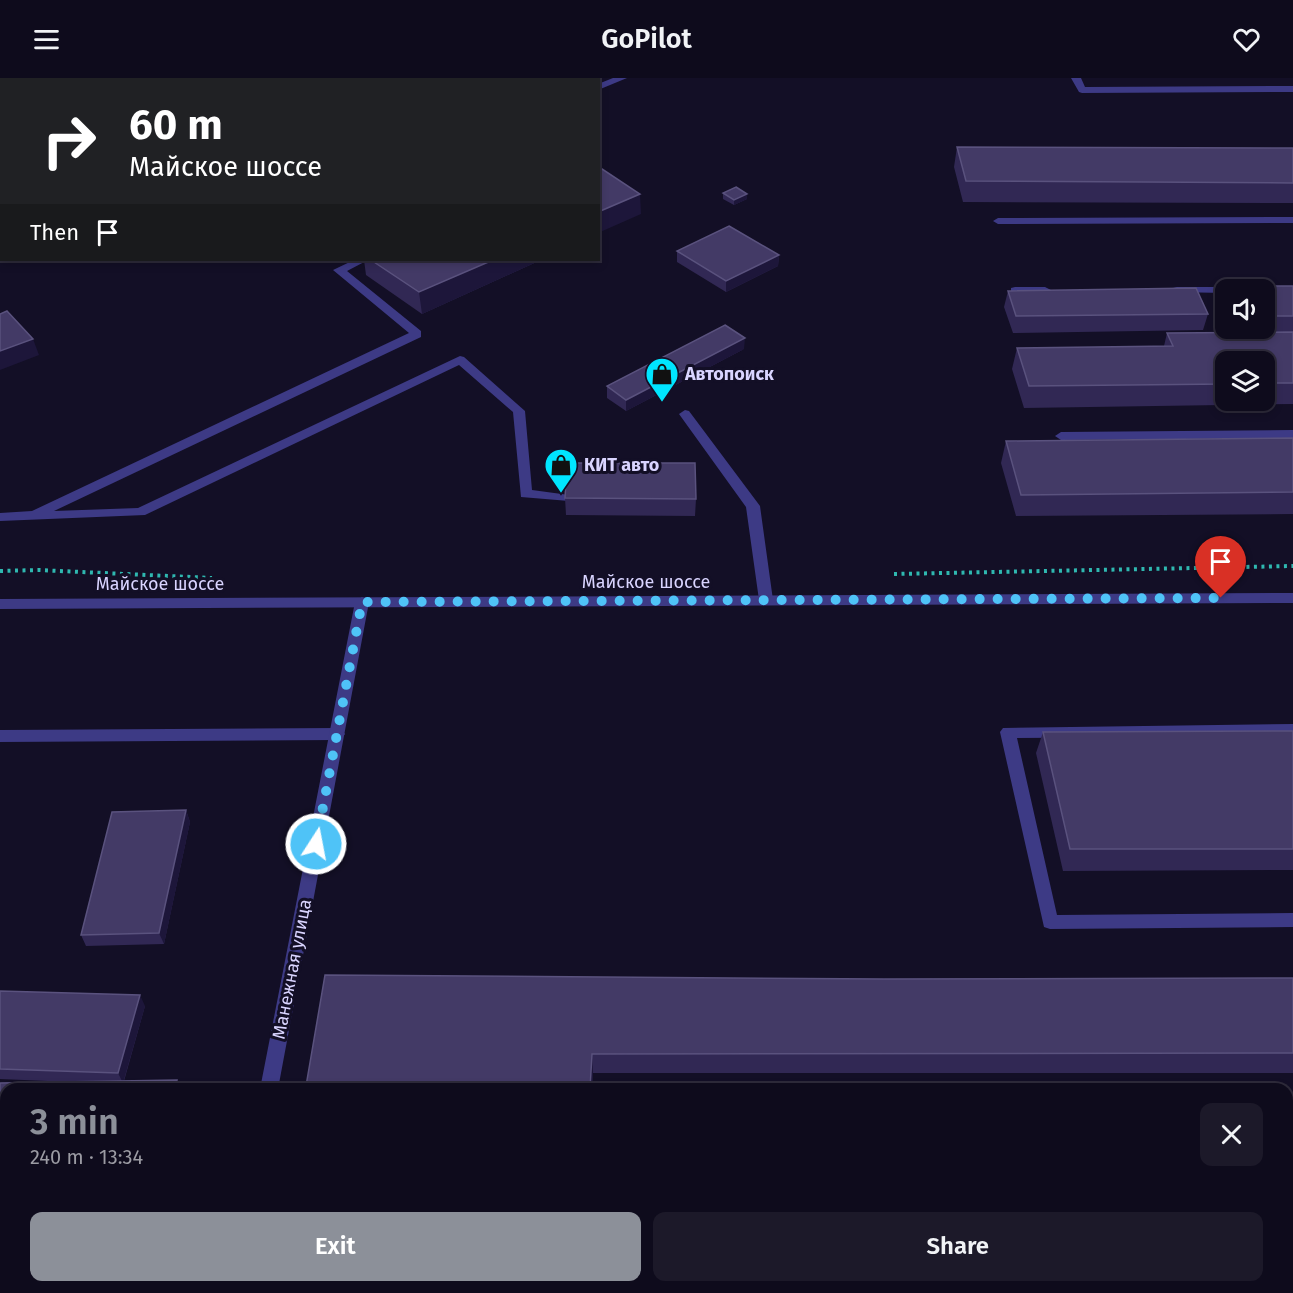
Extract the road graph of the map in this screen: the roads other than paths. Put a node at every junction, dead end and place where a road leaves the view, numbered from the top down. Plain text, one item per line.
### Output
1 (622, 78) edge
2 (1076, 78) edge
3 (600, 86) edge
4 (1293, 89) edge
5 (998, 220) dead end
6 (1293, 220) edge
7 (360, 261) edge
8 (1015, 290) edge
9 (1062, 290) edge
10 (1167, 290) edge
11 (1215, 290) edge
12 (685, 414) dead end
13 (1293, 434) edge
14 (1061, 436) dead end
15 (564, 498) edge
16 (33, 516) junction
17 (0, 517) edge
18 (1293, 598) edge
19 (766, 600) junction
20 (362, 602) junction
21 (0, 604) edge
22 (1293, 730) edge
23 (337, 734) junction
24 (0, 736) edge
25 (1293, 920) edge
26 (270, 1083) edge

1 - 3 street
2 - 4 street
5 - 6 street
7 - 16 street
8 - 9 street
10 - 11 street
12 - 19 street
13 - 14 street
15 - 16 street
16 - 17 street
18 - 19 street, Майское шоссе
19 - 20 street, Майское шоссе
20 - 21 street, Майское шоссе
20 - 23 street, Манежная улица
22 - 25 street
23 - 24 street
23 - 26 street, Манежная улица

